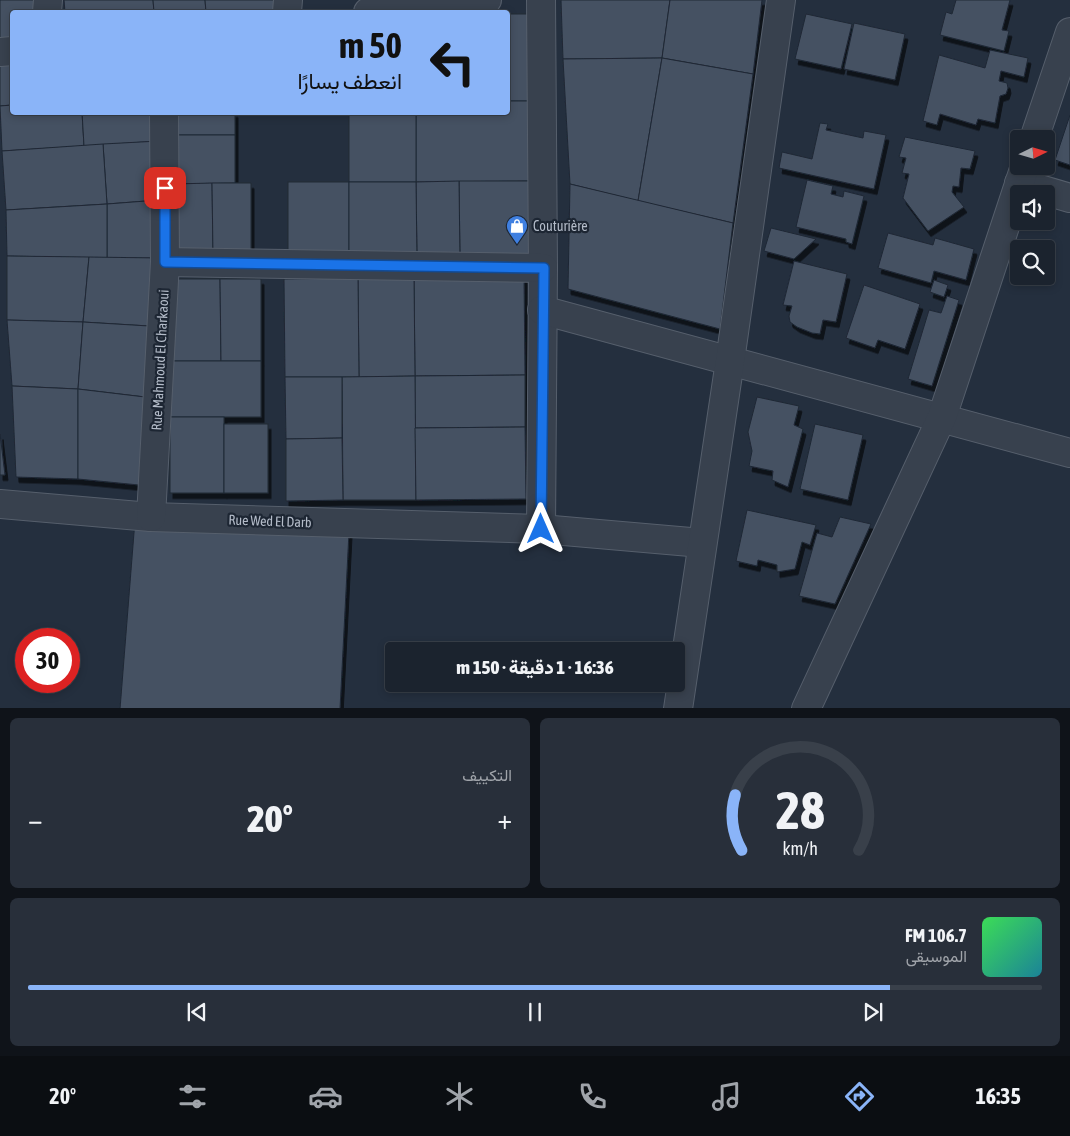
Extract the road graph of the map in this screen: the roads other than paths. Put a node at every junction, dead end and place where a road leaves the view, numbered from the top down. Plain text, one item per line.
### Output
1 (486, 0) edge
2 (541, 0) edge
3 (780, 0) edge
4 (388, 10) edge
5 (1070, 32) edge
6 (164, 115) edge
7 (1037, 130) edge
8 (1022, 175) edge
9 (1070, 198) edge
10 (165, 262) junction
11 (544, 268) junction
12 (542, 310) junction
13 (730, 361) junction
14 (942, 418) junction
15 (1070, 453) edge
16 (0, 504) edge
17 (151, 517) junction
18 (541, 529) junction
19 (702, 543) junction
20 (678, 708) edge
21 (806, 708) edge

1 - 4 street
2 - 11 street
3 - 13 street
5 - 7 street
6 - 10 street, Rue Mahmoud El Charkaoui
8 - 9 street
8 - 14 street
10 - 11 street
10 - 17 street, Rue Mahmoud El Charkaoui
11 - 12 street
12 - 13 street
12 - 18 street
13 - 14 street
13 - 19 street
14 - 15 street
14 - 21 street
16 - 17 street, Rue Wed El Darb
17 - 18 street, Rue Wed El Darb
18 - 19 street, Rue Wed El Darb
19 - 20 street

